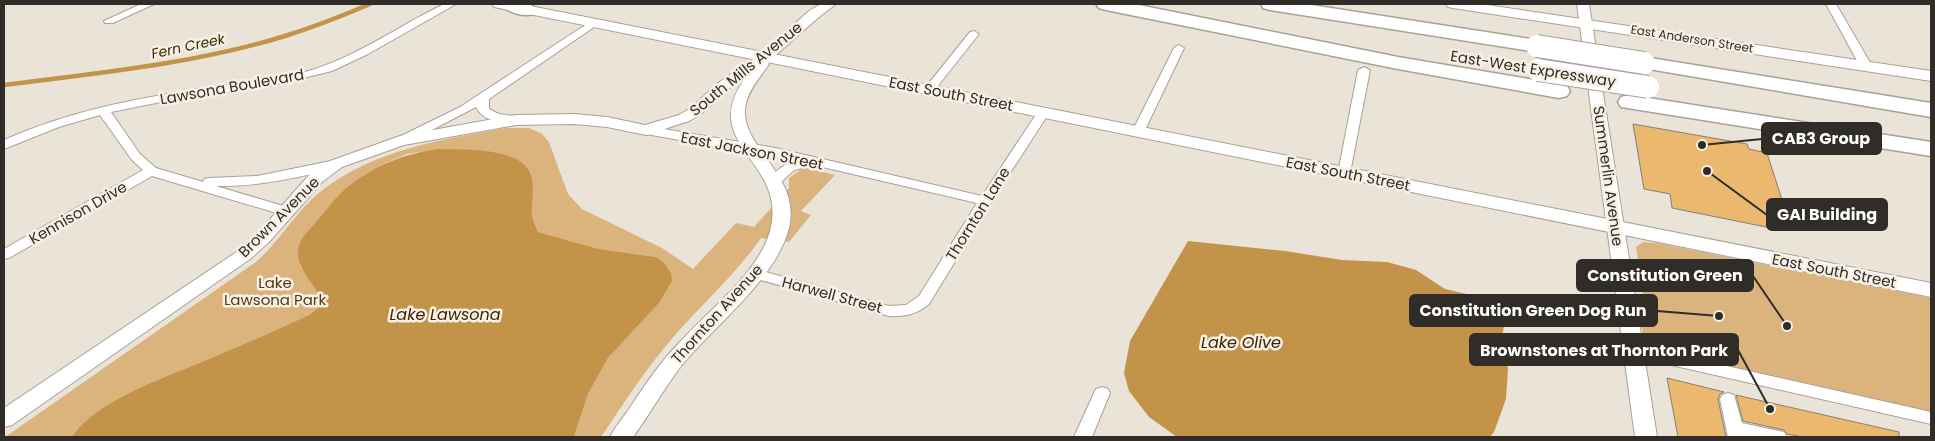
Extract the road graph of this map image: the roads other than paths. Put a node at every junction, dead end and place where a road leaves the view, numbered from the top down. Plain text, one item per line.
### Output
1 (149, 4) edge
2 (451, 4) edge
3 (499, 4) edge
4 (830, 4) edge
5 (1106, 4) edge
6 (1135, 4) edge
7 (1270, 4) edge
8 (1338, 4) edge
9 (1452, 4) edge
10 (1582, 4) edge
11 (1831, 4) edge
12 (519, 7) edge
13 (817, 9) edge
14 (109, 21) dead end
15 (593, 23) junction
16 (1586, 23) junction
17 (578, 32) joint
18 (974, 34) dead end
19 (1537, 46) junction
20 (1179, 48) dead end
21 (766, 57) junction
22 (1866, 66) junction
23 (1364, 70) dead end
24 (1538, 70) joint
25 (1931, 76) edge
26 (929, 90) junction
27 (1559, 91) joint
28 (482, 97) junction
29 (1629, 102) joint
30 (103, 110) junction
31 (1931, 110) edge
32 (1043, 113) junction
33 (516, 120) junction
34 (646, 130) junction
35 (1138, 132) junction
36 (1931, 134) edge
37 (400, 141) junction
38 (4, 145) edge
39 (752, 148) junction
40 (1931, 149) edge
41 (336, 164) junction
42 (827, 165) junction
43 (151, 170) junction
44 (1344, 173) junction
45 (187, 180) junction
46 (775, 180) junction
47 (985, 201) junction
48 (285, 211) junction
49 (1615, 227) junction
50 (4, 255) edge
51 (755, 274) junction
52 (1931, 290) edge
53 (909, 310) joint
54 (1633, 351) junction
55 (1102, 393) dead end
56 (1728, 399) dead end
57 (1931, 418) edge
58 (4, 419) edge
59 (1736, 433) edge
60 (621, 437) edge
61 (1083, 437) edge
62 (1646, 437) edge
63 (1778, 437) edge

1 - 14 street
2 - 30 street, Lawsona Boulevard
3 - 12 main road
4 - 13 street, South Mills Avenue
5 - 27 highway
6 - 24 highway, East-West Expressway
7 - 19 highway, East-West Expressway
8 - 19 highway
9 - 16 main road, East Anderson Street
10 - 16 street, Summerlin Avenue
11 - 22 street
12 - 15 main road
13 - 21 street, South Mills Avenue
15 - 17 street, Brown Avenue
15 - 21 main road, East South Street
16 - 22 main road, East Anderson Street
16 - 49 street, Summerlin Avenue
17 - 28 street, Brown Avenue
18 - 26 street
19 - 31 highway, East-West Expressway, bridge
20 - 35 street
21 - 26 main road, East South Street
21 - 34 street, South Mills Avenue
21 - 39 street, Thornton Avenue
22 - 25 main road, East Anderson Street
23 - 44 street
24 - 36 highway, East-West Expressway, bridge
26 - 32 main road, East South Street
27 - 29 highway
28 - 33 street, East Jackson Street
28 - 37 street, Brown Avenue
29 - 40 highway
30 - 38 street, Lawsona Boulevard
30 - 43 street
32 - 35 main road, East South Street
32 - 47 street, Thornton Lane
33 - 34 street, East Jackson Street
33 - 37 street, East Jackson Street
34 - 39 street, East Jackson Street
35 - 44 main road, East South Street
37 - 41 street, Brown Avenue
39 - 42 street, East Jackson Street
39 - 46 street, Thornton Avenue
41 - 45 street
41 - 48 street, Brown Avenue
42 - 46 street
42 - 47 street, East Jackson Street
43 - 45 street
43 - 50 street, Kennison Drive
44 - 49 main road, East South Street
45 - 48 street
46 - 51 street, Thornton Avenue
47 - 53 street, Thornton Lane
48 - 58 street, Brown Avenue
49 - 52 main road, East South Street
49 - 54 street, Summerlin Avenue
51 - 53 street, Harwell Street
51 - 60 street, Thornton Avenue
54 - 57 street
54 - 62 street, Summerlin Avenue
55 - 61 street
56 - 59 street
59 - 63 street

